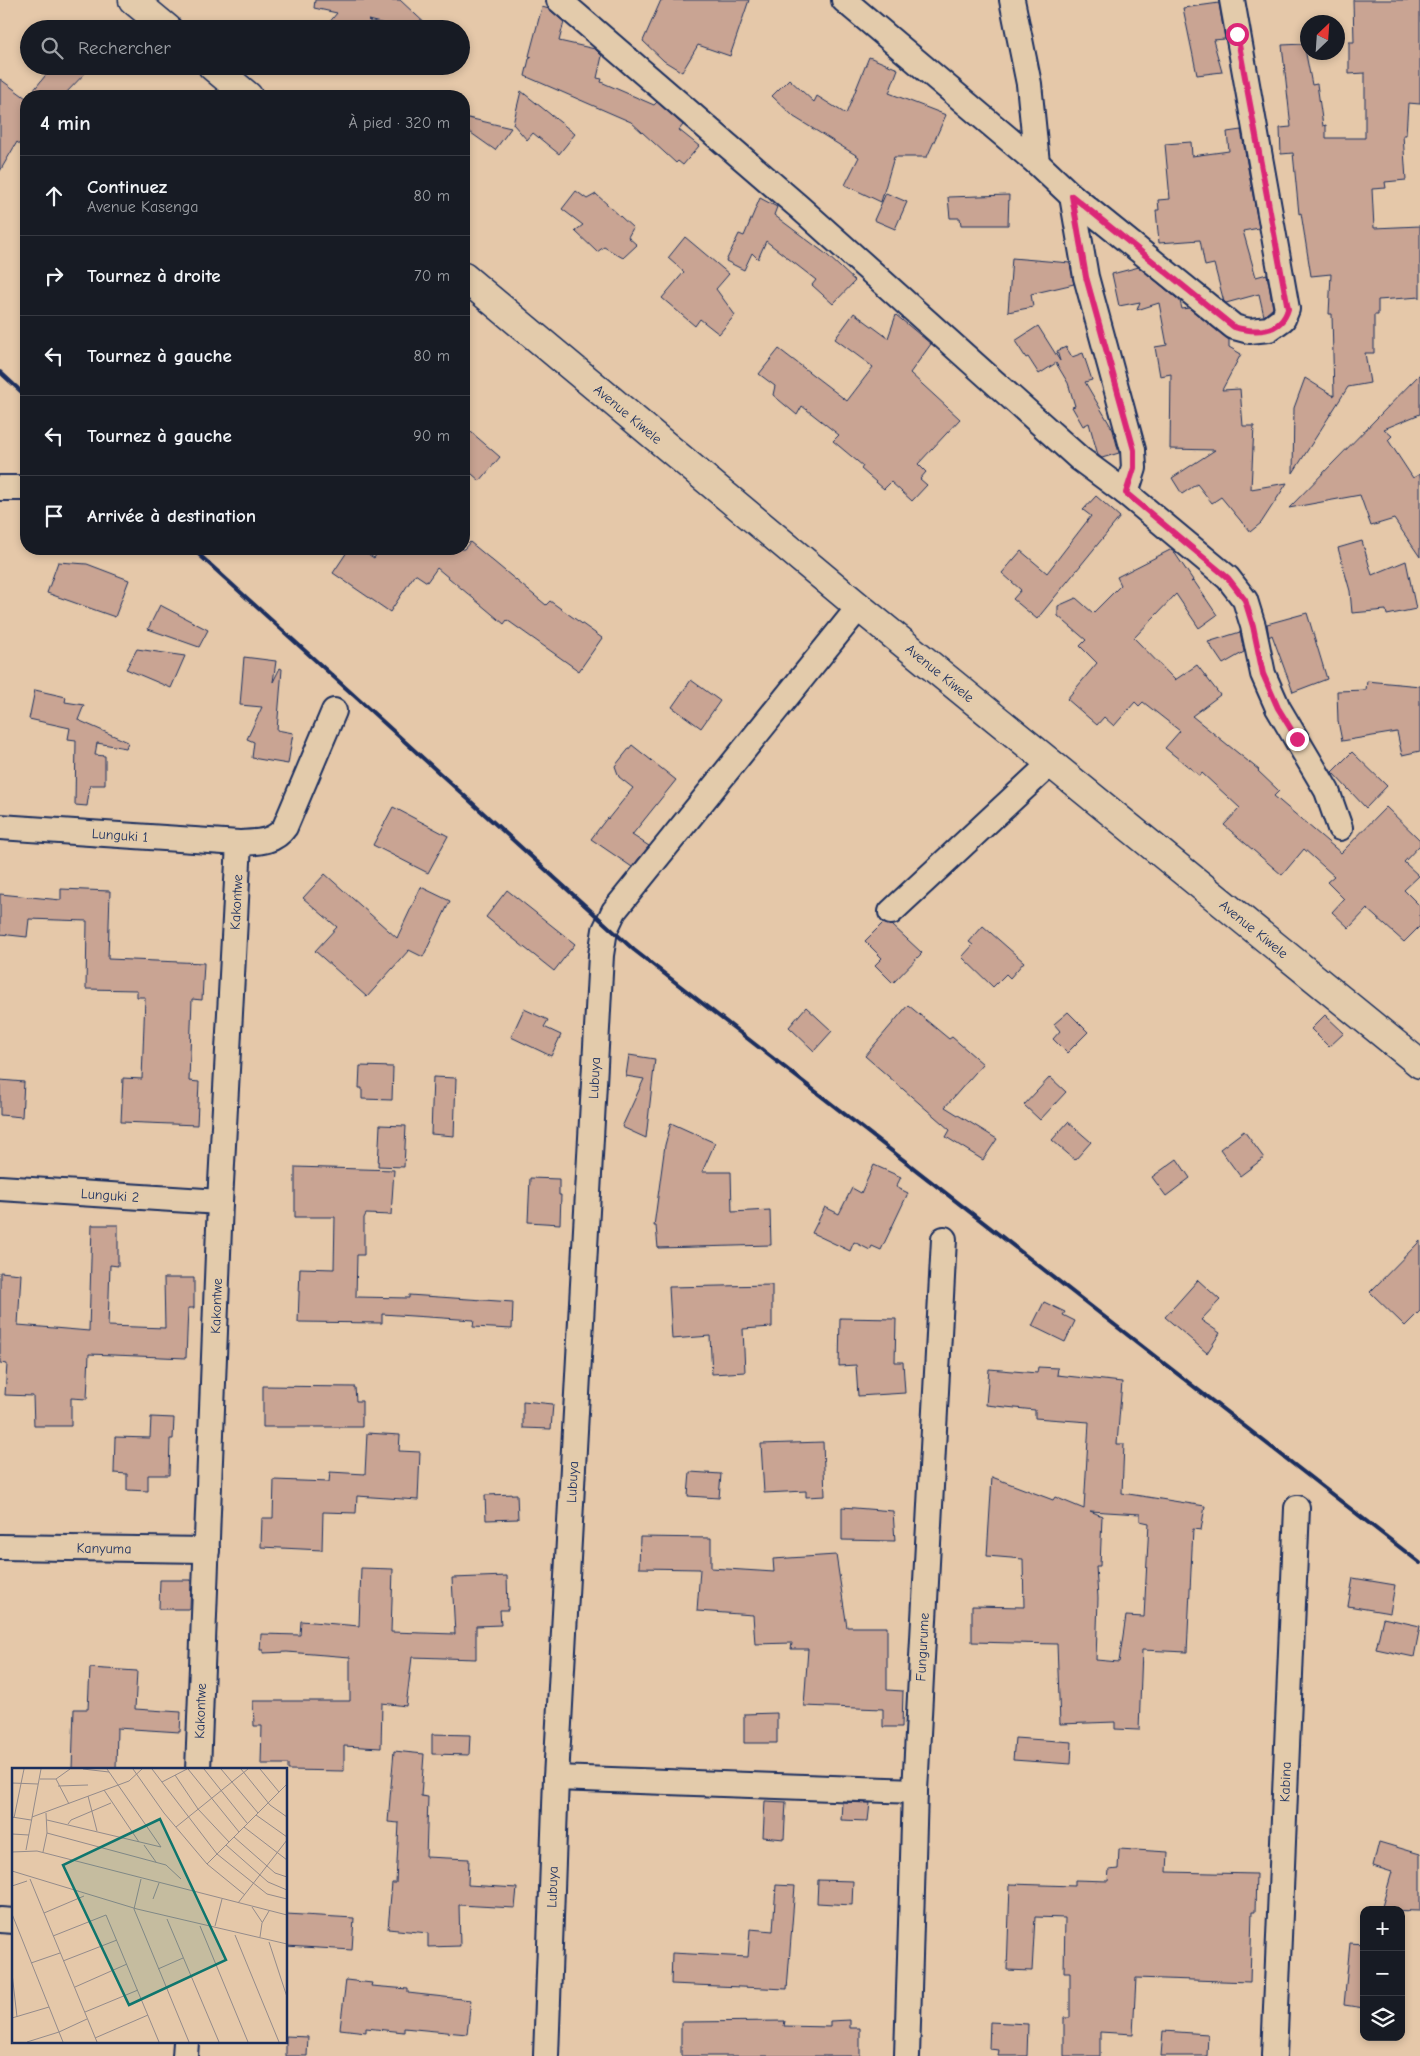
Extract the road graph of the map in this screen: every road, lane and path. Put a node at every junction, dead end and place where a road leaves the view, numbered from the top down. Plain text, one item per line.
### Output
1 (133, 0) edge
2 (559, 0) edge
3 (844, 0) edge
4 (1012, 0) edge
5 (1232, 0) edge
6 (157, 20) edge
7 (223, 75) edge
8 (241, 90) edge
9 (1037, 163) junction
10 (1072, 196) junction
11 (470, 282) edge
12 (0, 488) edge
13 (20, 488) edge
14 (1126, 493) junction
15 (859, 607) junction
16 (334, 711) dead end
17 (1051, 763) junction
18 (0, 827) edge
19 (1340, 828) dead end
20 (239, 843) junction
21 (890, 912) dead end
22 (1420, 1064) edge
23 (0, 1188) edge
24 (220, 1202) junction
25 (944, 1239) dead end
26 (1297, 1508) dead end
27 (0, 1546) edge
28 (207, 1550) junction
29 (198, 1768) edge
30 (556, 1778) junction
31 (915, 1791) junction
32 (546, 2056) edge
33 (907, 2056) edge
34 (1274, 2056) edge

1 - 6 street
2 - 14 street
3 - 9 street
4 - 9 street
5 - 10 street
7 - 8 street
9 - 10 street
10 - 14 street
11 - 15 street, Avenue Kiwele
12 - 13 street
14 - 19 street
15 - 17 street, Avenue Kiwele
15 - 30 street, Lubuya
16 - 20 street, Lunguki 1
17 - 21 street
17 - 22 street, Avenue Kiwele
18 - 20 street, Lunguki 1
20 - 24 street, Kakontwe
23 - 24 street, Lunguki 2
24 - 28 street, Kakontwe
25 - 31 street, Fungurume
26 - 34 street, Kabina
27 - 28 street, Kanyuma
28 - 29 street, Kakontwe
30 - 31 street
30 - 32 street, Lubuya
31 - 33 street, Fungurume

